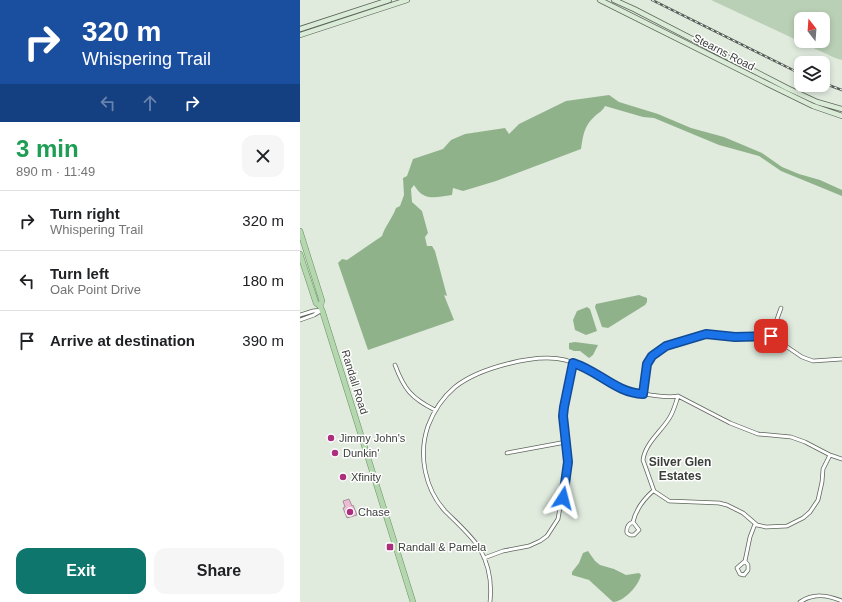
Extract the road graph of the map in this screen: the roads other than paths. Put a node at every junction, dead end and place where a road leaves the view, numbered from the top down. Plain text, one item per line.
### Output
1 (389, 0) edge
2 (407, 0) edge
3 (600, 0) edge
4 (614, 0) edge
5 (300, 29) edge
6 (300, 36) edge
7 (842, 109) edge
8 (842, 116) edge
9 (300, 231) edge
10 (300, 254) edge
11 (321, 308) junction
12 (781, 308) dead end
13 (300, 315) edge
14 (300, 320) edge
15 (771, 336) junction
16 (842, 359) edge
17 (573, 363) junction
18 (395, 365) dead end
19 (643, 394) junction
20 (678, 396) junction
21 (435, 410) junction
22 (566, 442) junction
23 (507, 453) dead end
24 (830, 455) junction
25 (842, 459) edge
26 (654, 490) junction
27 (633, 522) junction
28 (755, 524) junction
29 (484, 558) junction
30 (745, 561) junction
31 (842, 601) edge
32 (413, 602) edge
33 (490, 602) edge
34 (800, 602) edge

1 - 5 main road
2 - 6 main road
3 - 8 main road, Stearns Road
4 - 7 main road, Stearns Road
9 - 11 main road, Randall Road
10 - 11 main road, Randall Road
11 - 13 street
11 - 14 street
11 - 32 main road, Randall Road
12 - 15 street
15 - 16 street
15 - 19 street
17 - 19 street
17 - 21 street
17 - 22 street
18 - 21 street
19 - 20 street
20 - 24 street
20 - 26 street
21 - 29 street
22 - 23 street
22 - 29 street
24 - 25 street
24 - 28 street
26 - 27 street
26 - 28 street
27 - 27 street
28 - 30 street
29 - 33 street
30 - 30 street
31 - 34 street

